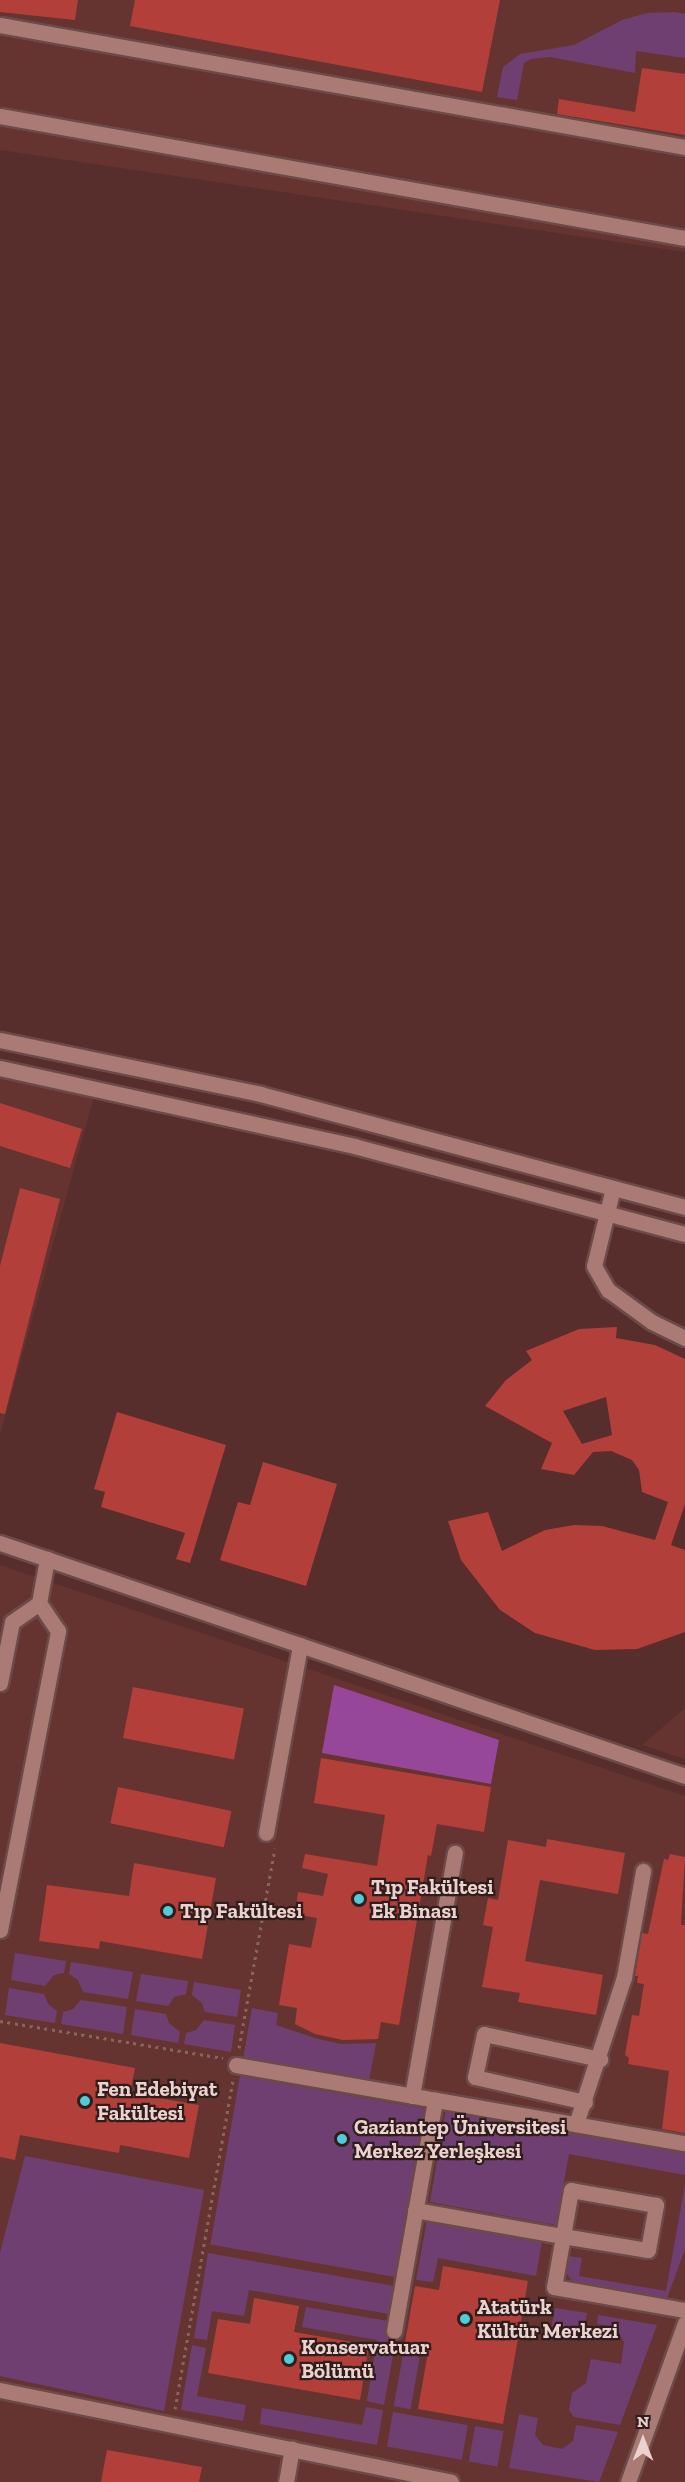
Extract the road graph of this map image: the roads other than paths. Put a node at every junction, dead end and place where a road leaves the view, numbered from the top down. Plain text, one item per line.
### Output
1 (0, 25) edge
2 (0, 116) edge
3 (685, 147) edge
4 (685, 238) edge
5 (0, 1040) edge
6 (0, 1068) edge
7 (613, 1188) junction
8 (685, 1207) edge
9 (605, 1212) junction
10 (685, 1234) edge
11 (685, 1338) edge
12 (0, 1543) edge
13 (47, 1559) junction
14 (39, 1603) junction
15 (300, 1645) junction
16 (0, 1683) edge
17 (685, 1776) edge
18 (272, 1835) road end
19 (455, 1853) dead end
20 (643, 1871) dead end
21 (0, 1930) edge
22 (600, 2059) junction
23 (237, 2063) road end
24 (412, 2096) junction
25 (435, 2100) junction
26 (585, 2102) junction
27 (576, 2124) junction
28 (685, 2143) edge
29 (415, 2210) junction
30 (563, 2236) junction
31 (685, 2310) edge
32 (685, 2323) edge
33 (394, 2331) dead end
34 (0, 2390) edge
35 (292, 2450) junction
36 (286, 2482) edge
37 (451, 2482) edge
38 (628, 2482) edge

1 - 3 street
2 - 4 street
5 - 7 street
6 - 9 street
7 - 8 street
7 - 9 street
9 - 10 street
9 - 11 street
12 - 13 street
13 - 14 street
13 - 15 street
14 - 16 street
14 - 21 street
15 - 17 street
15 - 18 street
19 - 24 street
20 - 22 street
22 - 26 street
22 - 26 street
23 - 24 street
24 - 25 street
25 - 27 street
25 - 29 street
26 - 27 street
27 - 28 street
29 - 30 street
29 - 33 street
30 - 30 street
30 - 31 street
32 - 38 street
34 - 35 street
35 - 36 street
35 - 37 street

